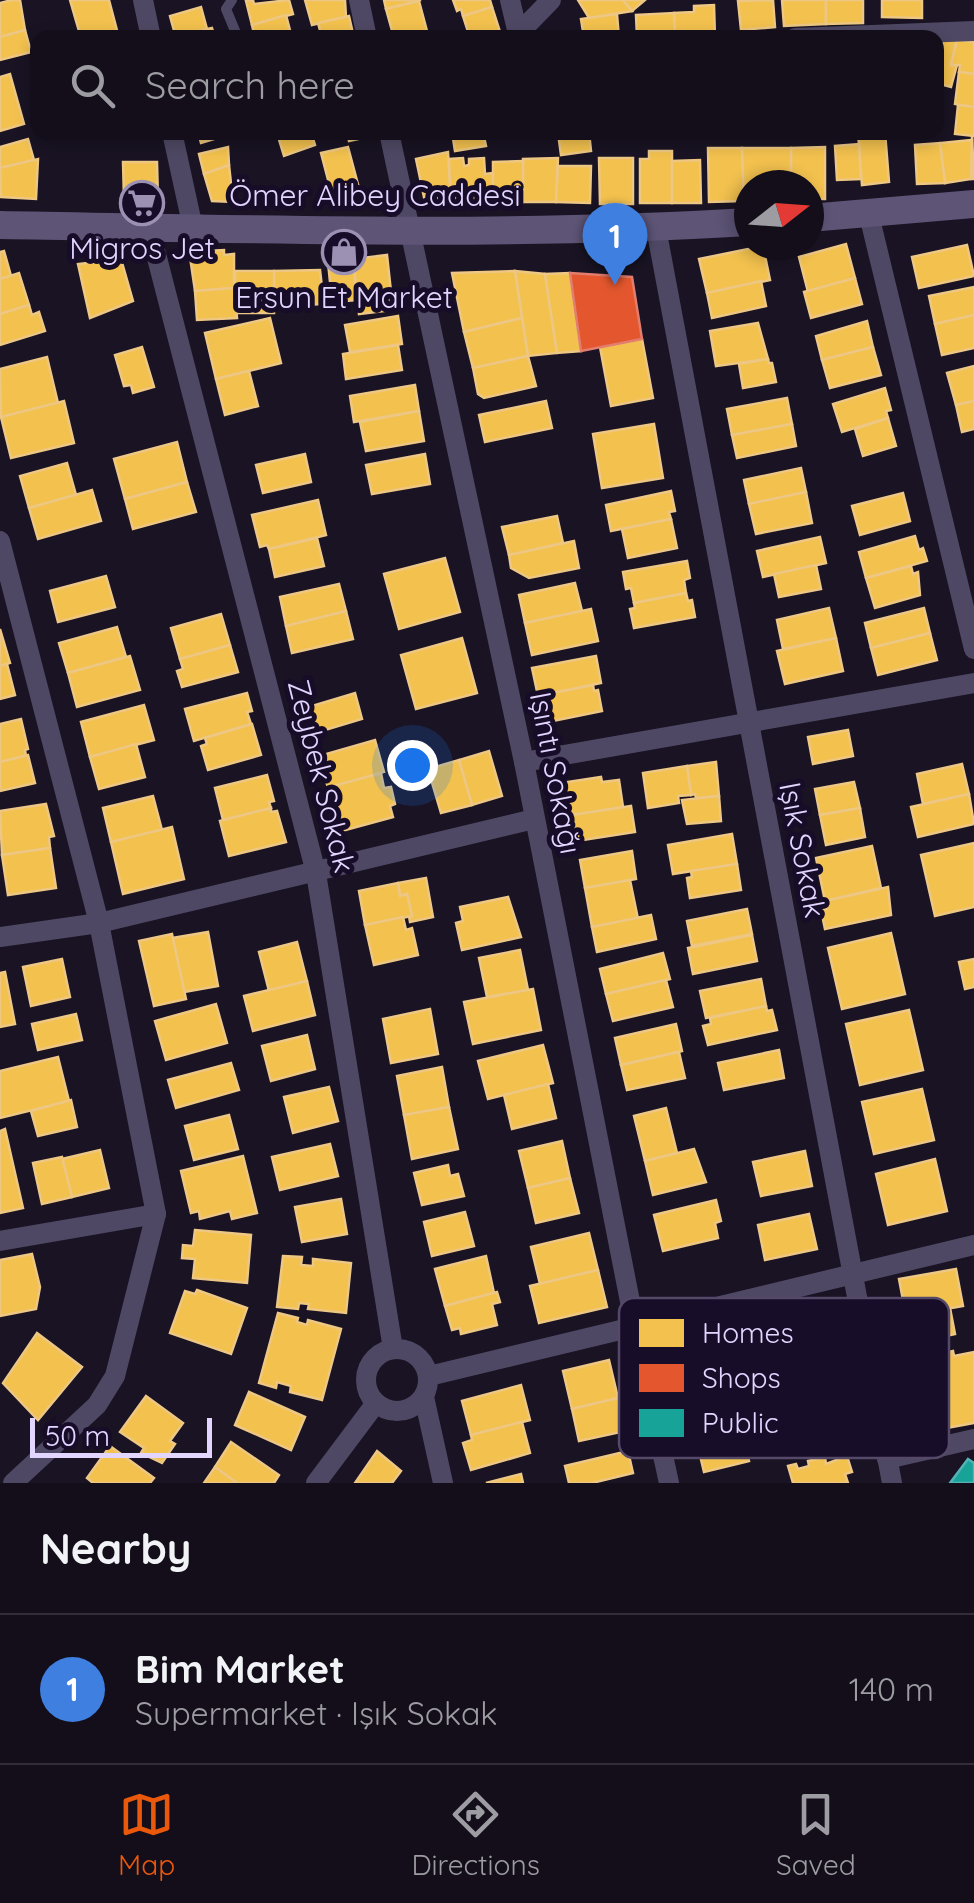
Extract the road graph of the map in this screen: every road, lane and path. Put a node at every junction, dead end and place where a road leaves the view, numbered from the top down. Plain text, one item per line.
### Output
1 (143, 0) edge
2 (232, 0) edge
3 (359, 0) edge
4 (510, 0) edge
5 (551, 0) edge
6 (149, 30) edge
7 (235, 30) edge
8 (366, 30) edge
9 (517, 30) edge
10 (524, 30) edge
11 (974, 31) edge
12 (944, 32) edge
13 (174, 140) edge
14 (390, 140) edge
15 (974, 204) edge
16 (869, 215) junction
17 (824, 217) edge
18 (734, 223) edge
19 (0, 225) edge
20 (149, 227) junction
21 (193, 228) junction
22 (656, 228) junction
23 (410, 231) junction
24 (0, 541) edge
25 (974, 649) edge
26 (974, 684) edge
27 (747, 722) junction
28 (524, 762) junction
29 (534, 819) junction
30 (316, 874) junction
31 (99, 923) junction
32 (0, 937) edge
33 (156, 1214) junction
34 (0, 1241) edge
35 (974, 1245) edge
36 (852, 1274) junction
37 (629, 1298) edge
38 (756, 1298) edge
39 (857, 1298) edge
40 (619, 1333) edge
41 (393, 1349) junction
42 (426, 1387) junction
43 (376, 1403) junction
44 (974, 1439) edge
45 (949, 1445) edge
46 (664, 1458) edge
47 (891, 1458) edge
48 (887, 1459) joint
49 (14, 1483) edge
50 (316, 1483) edge
51 (443, 1483) edge
52 (669, 1483) edge
53 (892, 1483) edge

1 - 6 street
2 - 7 lane
3 - 8 street
4 - 9 street
5 - 10 street
11 - 12 street
13 - 21 street
14 - 23 street, Işıntı Sokağı
15 - 16 main road
16 - 17 main road
16 - 25 street
18 - 22 main road, Ömer Alibey Caddesi
19 - 20 main road, Ömer Alibey Caddesi
20 - 21 main road, Ömer Alibey Caddesi
20 - 30 street, Zeybek Sokak
21 - 23 main road, Ömer Alibey Caddesi
22 - 23 main road, Ömer Alibey Caddesi
22 - 27 street, Işık Sokak
23 - 28 street, Işıntı Sokağı
24 - 31 street
26 - 27 street
27 - 28 street
27 - 36 street, Işık Sokak
28 - 29 street, Işıntı Sokağı
29 - 30 street
29 - 37 street, Işıntı Sokağı
30 - 31 street
30 - 41 street, Zeybek Sokak
31 - 32 street
31 - 33 street
33 - 34 street
33 - 49 street
35 - 36 street
36 - 38 street
36 - 39 street, Işık Sokak
40 - 42 street
41 - 42 street
41 - 43 street
42 - 43 street
42 - 51 street
43 - 50 street
44 - 45 street
46 - 52 street, Işıntı Sokağı
47 - 48 street
48 - 53 street, Işık Sokak

